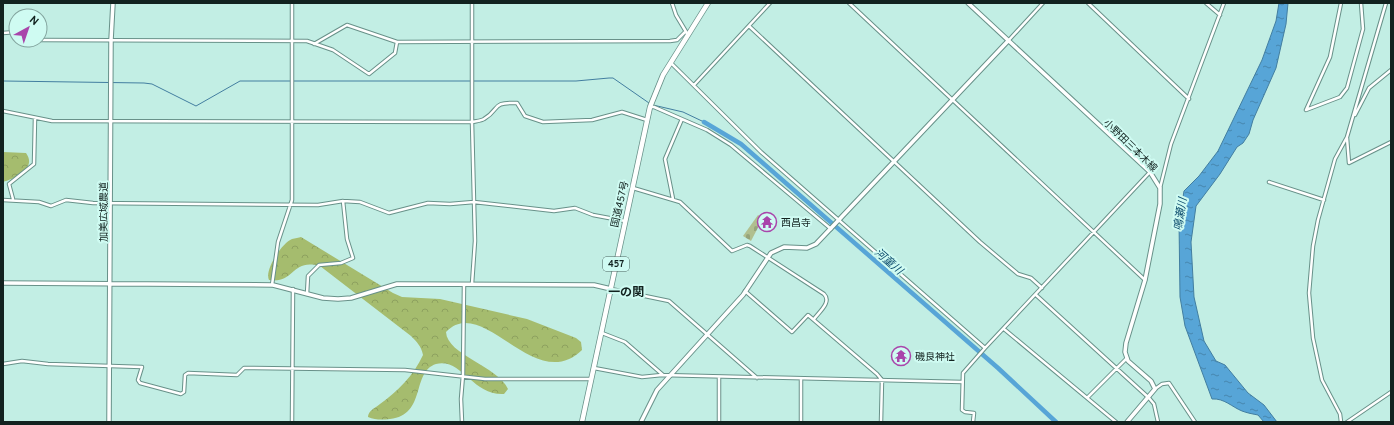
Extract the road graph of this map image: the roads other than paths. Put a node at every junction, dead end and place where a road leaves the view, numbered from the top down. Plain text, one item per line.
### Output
1 (113, 3) edge
2 (292, 3) edge
3 (472, 3) edge
4 (672, 3) edge
5 (708, 3) edge
6 (770, 3) edge
7 (850, 3) edge
8 (968, 3) edge
9 (1043, 3) edge
10 (1088, 3) edge
11 (1206, 3) edge
12 (1224, 3) edge
13 (1341, 3) edge
14 (1361, 3) edge
15 (1386, 3) edge
16 (1220, 15) junction
17 (749, 26) junction
18 (687, 33) junction
19 (48, 40) edge
20 (111, 40) junction
21 (292, 41) junction
22 (1008, 41) junction
23 (397, 42) junction
24 (472, 42) junction
25 (314, 44) junction
26 (670, 63) junction
27 (1391, 70) edge
28 (694, 85) junction
29 (1189, 99) junction
30 (953, 100) junction
31 (650, 107) junction
32 (3, 111) edge
33 (1353, 117) junction
34 (35, 118) junction
35 (682, 119) junction
36 (648, 120) junction
37 (111, 122) junction
38 (293, 122) junction
39 (472, 122) junction
40 (1347, 137) junction
41 (1391, 142) edge
42 (894, 162) junction
43 (1150, 172) junction
44 (1269, 182) dead end
45 (632, 188) junction
46 (1160, 188) junction
47 (13, 199) junction
48 (673, 199) junction
49 (3, 200) edge
50 (1324, 200) junction
51 (343, 201) junction
52 (111, 202) junction
53 (474, 202) junction
54 (292, 204) junction
55 (625, 221) junction
56 (839, 221) junction
57 (832, 228) junction
58 (1094, 233) junction
59 (768, 257) junction
60 (1145, 280) junction
61 (3, 283) edge
62 (110, 283) junction
63 (472, 284) junction
64 (272, 285) junction
65 (464, 285) junction
66 (1042, 288) junction
67 (293, 289) junction
68 (611, 289) junction
69 (745, 291) junction
70 (307, 294) junction
71 (1036, 295) junction
72 (814, 319) junction
73 (1004, 329) junction
74 (602, 332) junction
75 (707, 334) junction
76 (984, 348) junction
77 (1127, 358) junction
78 (3, 364) edge
79 (109, 366) junction
80 (292, 368) junction
81 (594, 368) junction
82 (1116, 369) junction
83 (463, 375) junction
84 (666, 376) junction
85 (719, 377) junction
86 (758, 378) junction
87 (591, 379) junction
88 (801, 379) junction
89 (882, 380) junction
90 (962, 382) junction
91 (1155, 389) junction
92 (1391, 392) edge
93 (1088, 397) junction
94 (1149, 398) junction
95 (109, 422) edge
96 (292, 422) edge
97 (462, 422) edge
98 (582, 422) edge
99 (641, 422) edge
100 (719, 422) edge
101 (801, 422) edge
102 (881, 422) edge
103 (973, 422) edge
104 (1116, 422) edge
105 (1127, 422) edge
106 (1158, 422) edge
107 (1195, 422) edge
108 (1341, 422) edge
109 (1347, 422) edge

1 - 20 street, 加美広域農道
2 - 21 street
3 - 24 street
4 - 18 street
5 - 18 highway, 国道457号 / 457
6 - 17 street
7 - 30 street
8 - 22 street, 小野田三本木線
9 - 22 street
10 - 29 street
11 - 16 street
12 - 16 street
13 - 14 street
15 - 33 street
16 - 29 street
17 - 28 street
17 - 42 street
18 - 24 street
18 - 26 highway, 国道457号 / 457
19 - 20 street
20 - 21 street
20 - 37 street, 加美広域農道
21 - 25 street
21 - 38 street
22 - 30 street
22 - 43 street, 小野田三本木線
23 - 24 street
23 - 25 street
23 - 25 street
24 - 39 street
26 - 28 street
26 - 31 highway, 国道457号 / 457
27 - 33 street
28 - 56 street
29 - 46 street
30 - 42 street
30 - 58 street
31 - 35 street
31 - 36 highway, 国道457号 / 457
32 - 34 street
33 - 40 street
34 - 37 street
34 - 47 street
35 - 48 street
35 - 57 street
36 - 39 street
36 - 45 highway, 国道457号 / 457
37 - 38 street
37 - 52 street, 加美広域農道
38 - 39 street
38 - 54 street
39 - 53 street
40 - 41 street
40 - 50 street
42 - 56 street
42 - 66 street
43 - 46 street, 小野田三本木線
43 - 58 street
44 - 50 street
45 - 48 street
45 - 55 highway, 国道457号 / 457
46 - 60 street
47 - 49 street
47 - 52 street
48 - 59 street
50 - 108 street
51 - 53 street
51 - 54 street
51 - 70 street
52 - 54 street
52 - 62 street, 加美広域農道
53 - 55 street
53 - 63 street
54 - 64 street
55 - 68 highway, 国道457号 / 457
56 - 57 street
56 - 76 street
57 - 59 street
58 - 60 street
58 - 66 street
59 - 69 street
59 - 72 street
60 - 77 street
61 - 62 street
62 - 64 street
62 - 79 street, 加美広域農道
63 - 65 street
63 - 68 street
64 - 67 street
65 - 70 street
65 - 83 street
66 - 71 street
67 - 70 street
67 - 80 street
68 - 74 highway, 国道457号 / 457
68 - 75 street
69 - 72 street
69 - 75 street
71 - 73 street
71 - 82 street
72 - 89 street
73 - 76 street
73 - 93 street
74 - 81 highway, 国道457号 / 457
74 - 84 street
75 - 84 street
75 - 86 street
76 - 90 street
77 - 82 street
77 - 91 street
78 - 79 street
79 - 80 street
79 - 95 street, 加美広域農道
80 - 83 street
80 - 96 street
81 - 84 street
81 - 87 highway, 国道457号 / 457
82 - 93 street
82 - 94 street
83 - 87 street
83 - 97 street
84 - 85 street
84 - 99 street
85 - 86 street
85 - 100 street
86 - 88 street
87 - 98 highway, 国道457号 / 457
88 - 89 street
88 - 101 street
89 - 90 street
89 - 102 street
90 - 103 street
91 - 94 street
91 - 107 street
92 - 109 street
93 - 104 street
94 - 105 street
94 - 106 street

